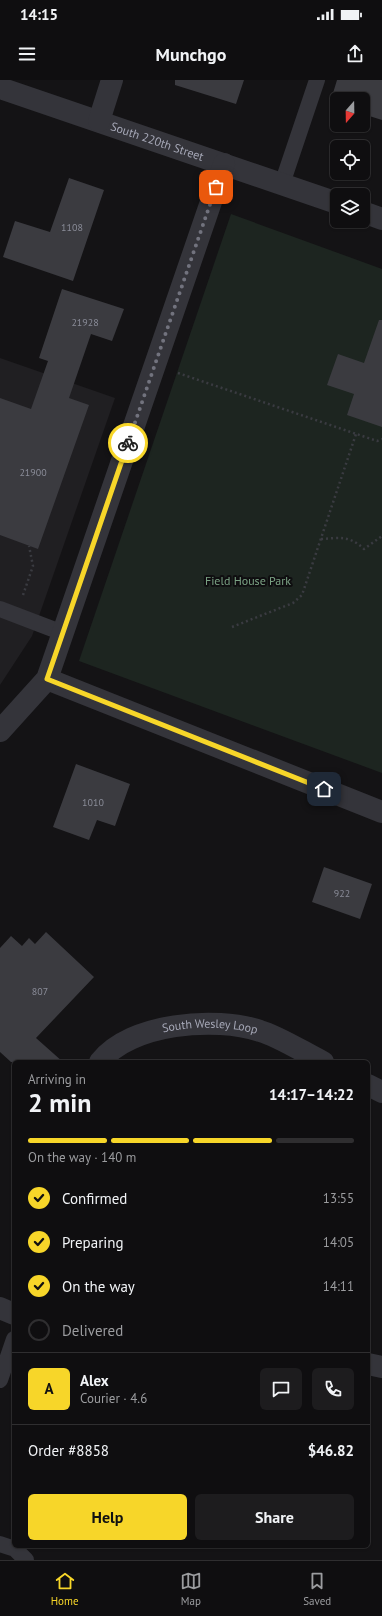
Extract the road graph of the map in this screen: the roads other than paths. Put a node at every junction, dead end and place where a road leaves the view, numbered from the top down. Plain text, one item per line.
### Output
1 (112, 80) edge
2 (317, 80) edge
3 (0, 88) edge
4 (99, 121) junction
5 (224, 164) junction
6 (282, 184) junction
7 (330, 201) edge
8 (370, 214) edge
9 (382, 218) edge
10 (0, 609) edge
11 (63, 633) junction
12 (47, 679) junction
13 (0, 731) edge
14 (382, 812) edge
15 (102, 1060) edge
16 (319, 1060) edge
17 (370, 1086) edge
18 (382, 1092) edge
19 (0, 1308) edge
20 (12, 1313) edge
21 (12, 1345) edge
22 (370, 1364) edge
23 (382, 1367) edge
24 (0, 1380) edge
25 (0, 1544) edge
26 (26, 1560) edge

1 - 4 street
2 - 6 lane
3 - 4 street, South 220th Street
4 - 5 street, South 220th Street
5 - 6 street, South 220th Street
5 - 11 street
6 - 7 street, South 220th Street
8 - 9 street
10 - 11 lane
11 - 12 street
12 - 13 street
12 - 14 street
15 - 16 street, South Wesley Loop
17 - 18 street
19 - 20 street
21 - 24 lane
22 - 23 street
25 - 26 lane

